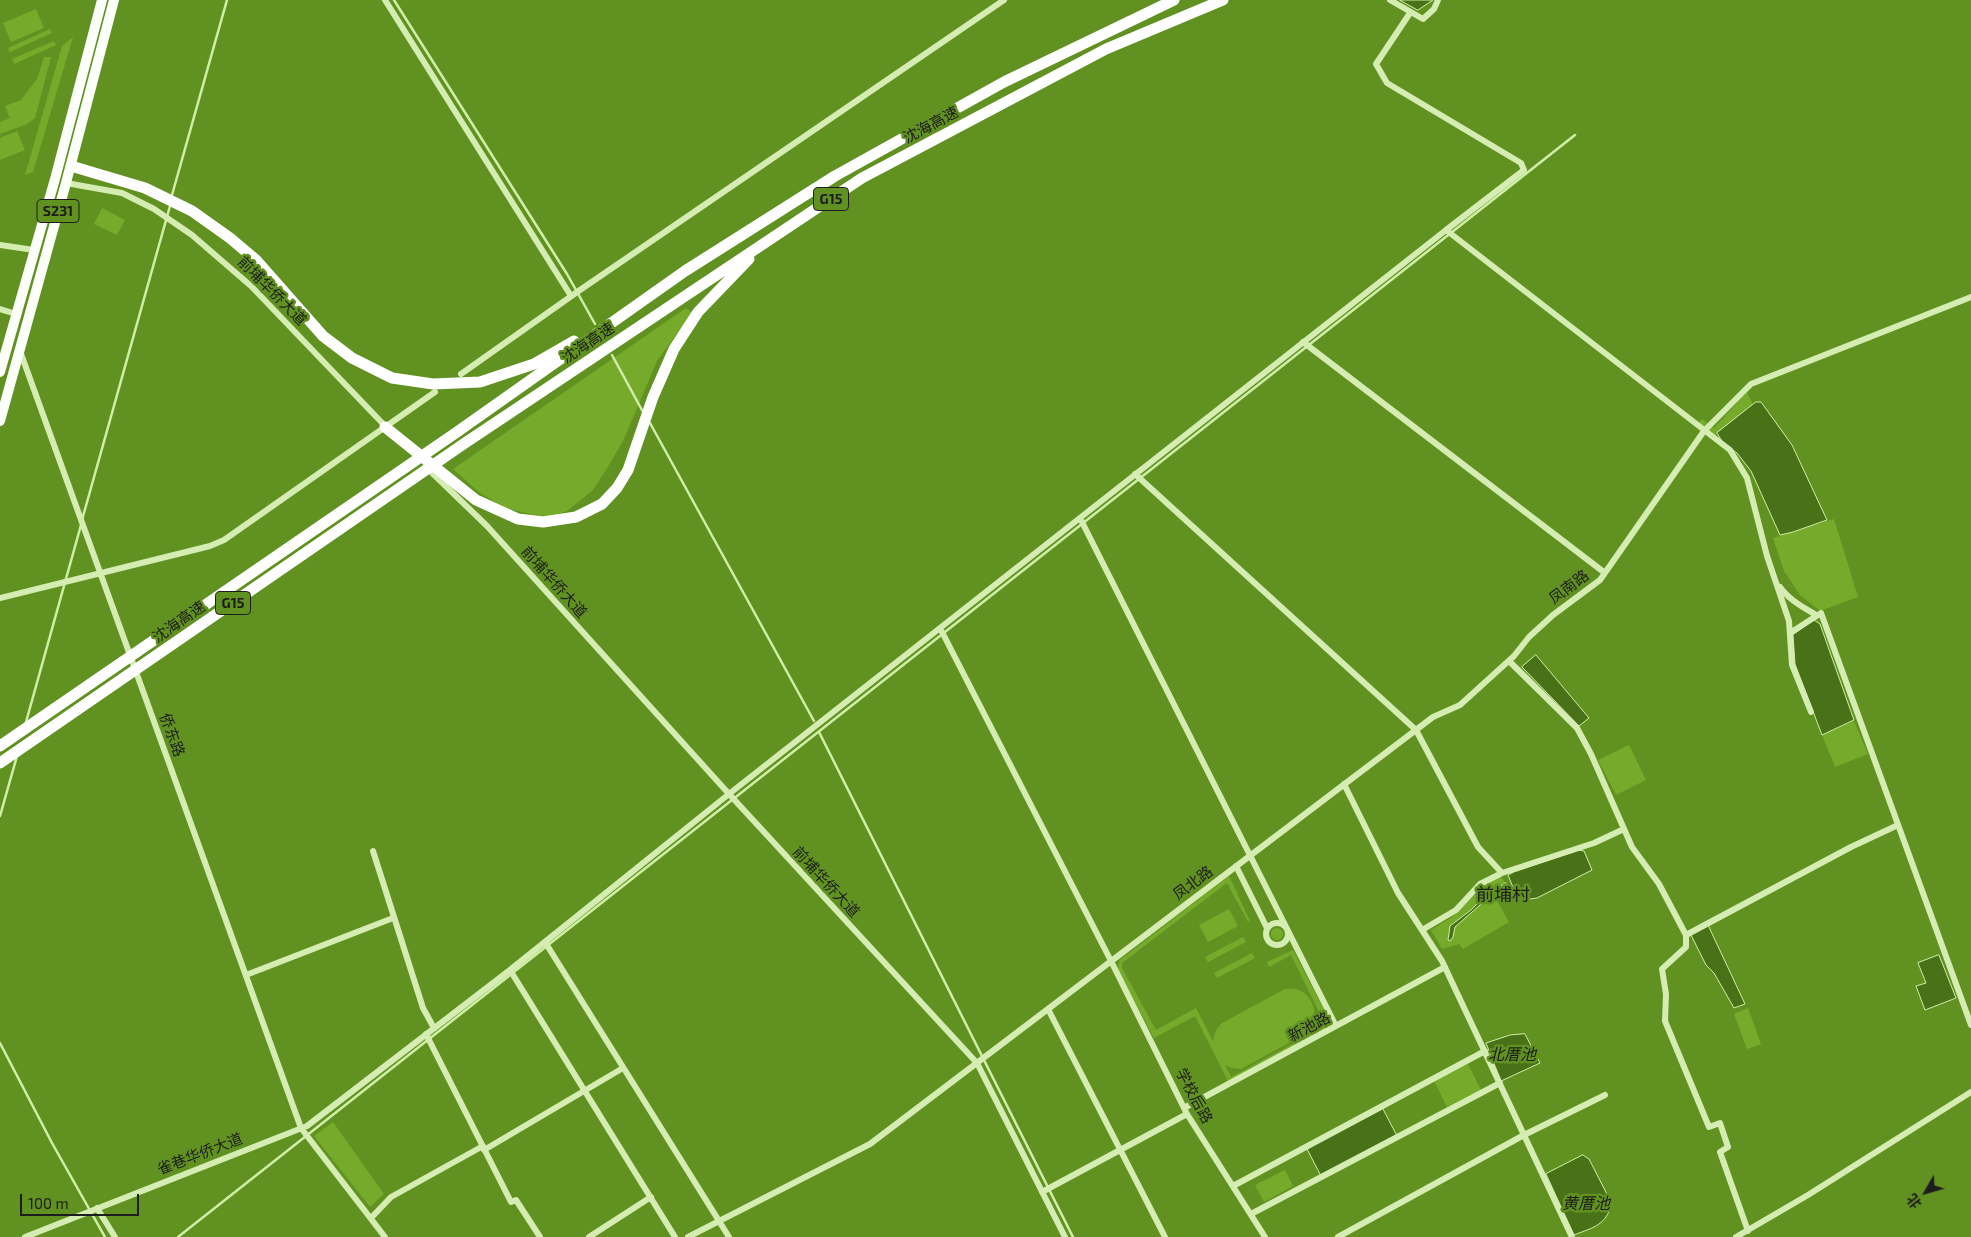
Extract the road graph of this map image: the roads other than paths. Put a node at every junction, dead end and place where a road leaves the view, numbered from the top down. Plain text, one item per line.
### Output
1 (102, 0) edge
2 (114, 0) edge
3 (385, 0) edge
4 (1004, 0) edge
5 (1174, 0) edge
6 (1223, 0) edge
7 (1390, 0) edge
8 (1438, 0) edge
9 (1410, 13) junction
10 (70, 166) junction
11 (66, 183) junction
12 (1449, 232) junction
13 (772, 238) junction
14 (0, 245) edge
15 (34, 250) junction
16 (575, 293) junction
17 (1971, 297) edge
18 (639, 304) junction
19 (0, 309) edge
20 (16, 314) junction
21 (1306, 344) junction
22 (19, 350) junction
23 (0, 372) edge
24 (461, 374) dead end
25 (435, 392) dead end
26 (0, 421) edge
27 (385, 427) junction
28 (1704, 431) junction
29 (1138, 477) junction
30 (1082, 521) junction
31 (1605, 572) junction
32 (100, 573) junction
33 (1775, 580) junction
34 (0, 598) edge
35 (1816, 615) dead end
36 (942, 632) junction
37 (1790, 633) junction
38 (1509, 661) junction
39 (1811, 712) dead end
40 (1416, 730) junction
41 (0, 746) edge
42 (0, 764) edge
43 (1344, 784) junction
44 (731, 798) junction
45 (1898, 825) junction
46 (1624, 829) junction
47 (373, 851) dead end
48 (1249, 856) junction
49 (1236, 866) junction
50 (1502, 873) junction
51 (393, 918) junction
52 (1267, 928) junction
53 (1287, 928) junction
54 (1422, 930) junction
55 (1686, 935) junction
56 (547, 944) junction
57 (1111, 961) junction
58 (1445, 967) junction
59 (512, 972) junction
60 (246, 975) junction
61 (1048, 1009) junction
62 (1971, 1025) edge
63 (1336, 1026) junction
64 (434, 1028) junction
65 (428, 1037) junction
66 (1485, 1052) junction
67 (981, 1060) junction
68 (623, 1068) junction
69 (1500, 1083) junction
70 (585, 1091) junction
71 (1971, 1092) edge
72 (1605, 1095) dead end
73 (1186, 1111) junction
74 (305, 1133) junction
75 (1524, 1135) junction
76 (484, 1148) junction
77 (1120, 1150) junction
78 (1233, 1186) junction
79 (1046, 1189) junction
80 (651, 1197) junction
81 (92, 1210) junction
82 (1250, 1214) junction
83 (371, 1218) junction
84 (719, 1221) junction
85 (1748, 1230) junction
86 (25, 1237) edge
87 (115, 1237) edge
88 (385, 1237) edge
89 (540, 1237) edge
90 (589, 1237) edge
91 (676, 1237) edge
92 (688, 1237) edge
93 (729, 1237) edge
94 (1064, 1237) edge
95 (1165, 1237) edge
96 (1265, 1237) edge
97 (1338, 1237) edge
98 (1572, 1237) edge
99 (1736, 1237) edge

1 - 15 main road, S231
2 - 10 main road, S231
3 - 16 street
4 - 16 street
5 - 18 highway, 沈海高速 / G15
6 - 13 highway, 沈海高速 / G15
7 - 9 street
8 - 9 street
9 - 12 street, 雀巷华侨大道
10 - 11 main road, S231
10 - 18 highway
11 - 22 main road, S231
11 - 27 street, 前埔华侨大道
12 - 21 street, 雀巷华侨大道
12 - 28 street
13 - 27 highway
13 - 42 highway, 沈海高速 / G15
14 - 15 street
15 - 20 main road, S231
16 - 24 street
17 - 28 street, 凤南路
18 - 41 highway, 沈海高速 / G15
19 - 20 street
20 - 23 main road, S231
21 - 29 street, 雀巷华侨大道
21 - 31 street
22 - 26 main road, S231
22 - 32 street, 侨东路
25 - 27 street
27 - 32 street
27 - 44 street, 前埔华侨大道
28 - 31 street, 凤南路
28 - 33 street
29 - 30 street, 雀巷华侨大道
29 - 40 street
30 - 36 street, 雀巷华侨大道
30 - 48 street
31 - 38 street, 凤南路
32 - 34 street
32 - 60 street, 侨东路
33 - 35 street
33 - 37 street
36 - 44 street, 雀巷华侨大道
36 - 57 street, 学校后路
37 - 39 street
37 - 45 street
38 - 40 street, 凤南路
38 - 46 street
40 - 43 street, 凤北路
40 - 50 street
43 - 48 street, 凤北路
43 - 54 street
44 - 56 street, 雀巷华侨大道
44 - 67 street, 前埔华侨大道
45 - 55 street
45 - 62 street
46 - 50 street
46 - 55 street
47 - 51 street
48 - 49 street, 凤北路
48 - 53 street
49 - 52 street
49 - 57 street, 凤北路
50 - 54 street
51 - 60 street
51 - 64 street
52 - 53 street
52 - 53 street
53 - 63 street
54 - 58 street
55 - 85 street
56 - 59 street, 雀巷华侨大道
56 - 68 street
57 - 61 street, 凤北路
57 - 73 street, 学校后路
58 - 63 street, 新池路
58 - 66 street
59 - 64 street, 雀巷华侨大道
59 - 70 street
60 - 74 street, 侨东路
61 - 67 street, 凤北路
61 - 77 street
63 - 73 street, 新池路
64 - 65 street, 雀巷华侨大道
65 - 74 street, 雀巷华侨大道
65 - 76 street
66 - 69 street
66 - 78 street
67 - 79 street, 前埔华侨大道
67 - 84 street, 凤北路
68 - 70 street
68 - 84 street
69 - 75 street
69 - 82 street
70 - 76 street
70 - 80 street
71 - 85 street
72 - 75 street
73 - 77 street, 新池路
73 - 78 street, 学校后路
74 - 81 street, 雀巷华侨大道
74 - 83 street, 侨东路
75 - 97 street
75 - 98 street
76 - 83 street
76 - 89 street
77 - 79 street, 新池路
77 - 95 street
78 - 82 street, 学校后路
79 - 94 street, 前埔华侨大道
80 - 90 street
80 - 91 street
81 - 86 street, 雀巷华侨大道
81 - 87 street
82 - 96 street, 学校后路
83 - 88 street, 侨东路
84 - 92 street, 凤北路
84 - 93 street
85 - 99 street

